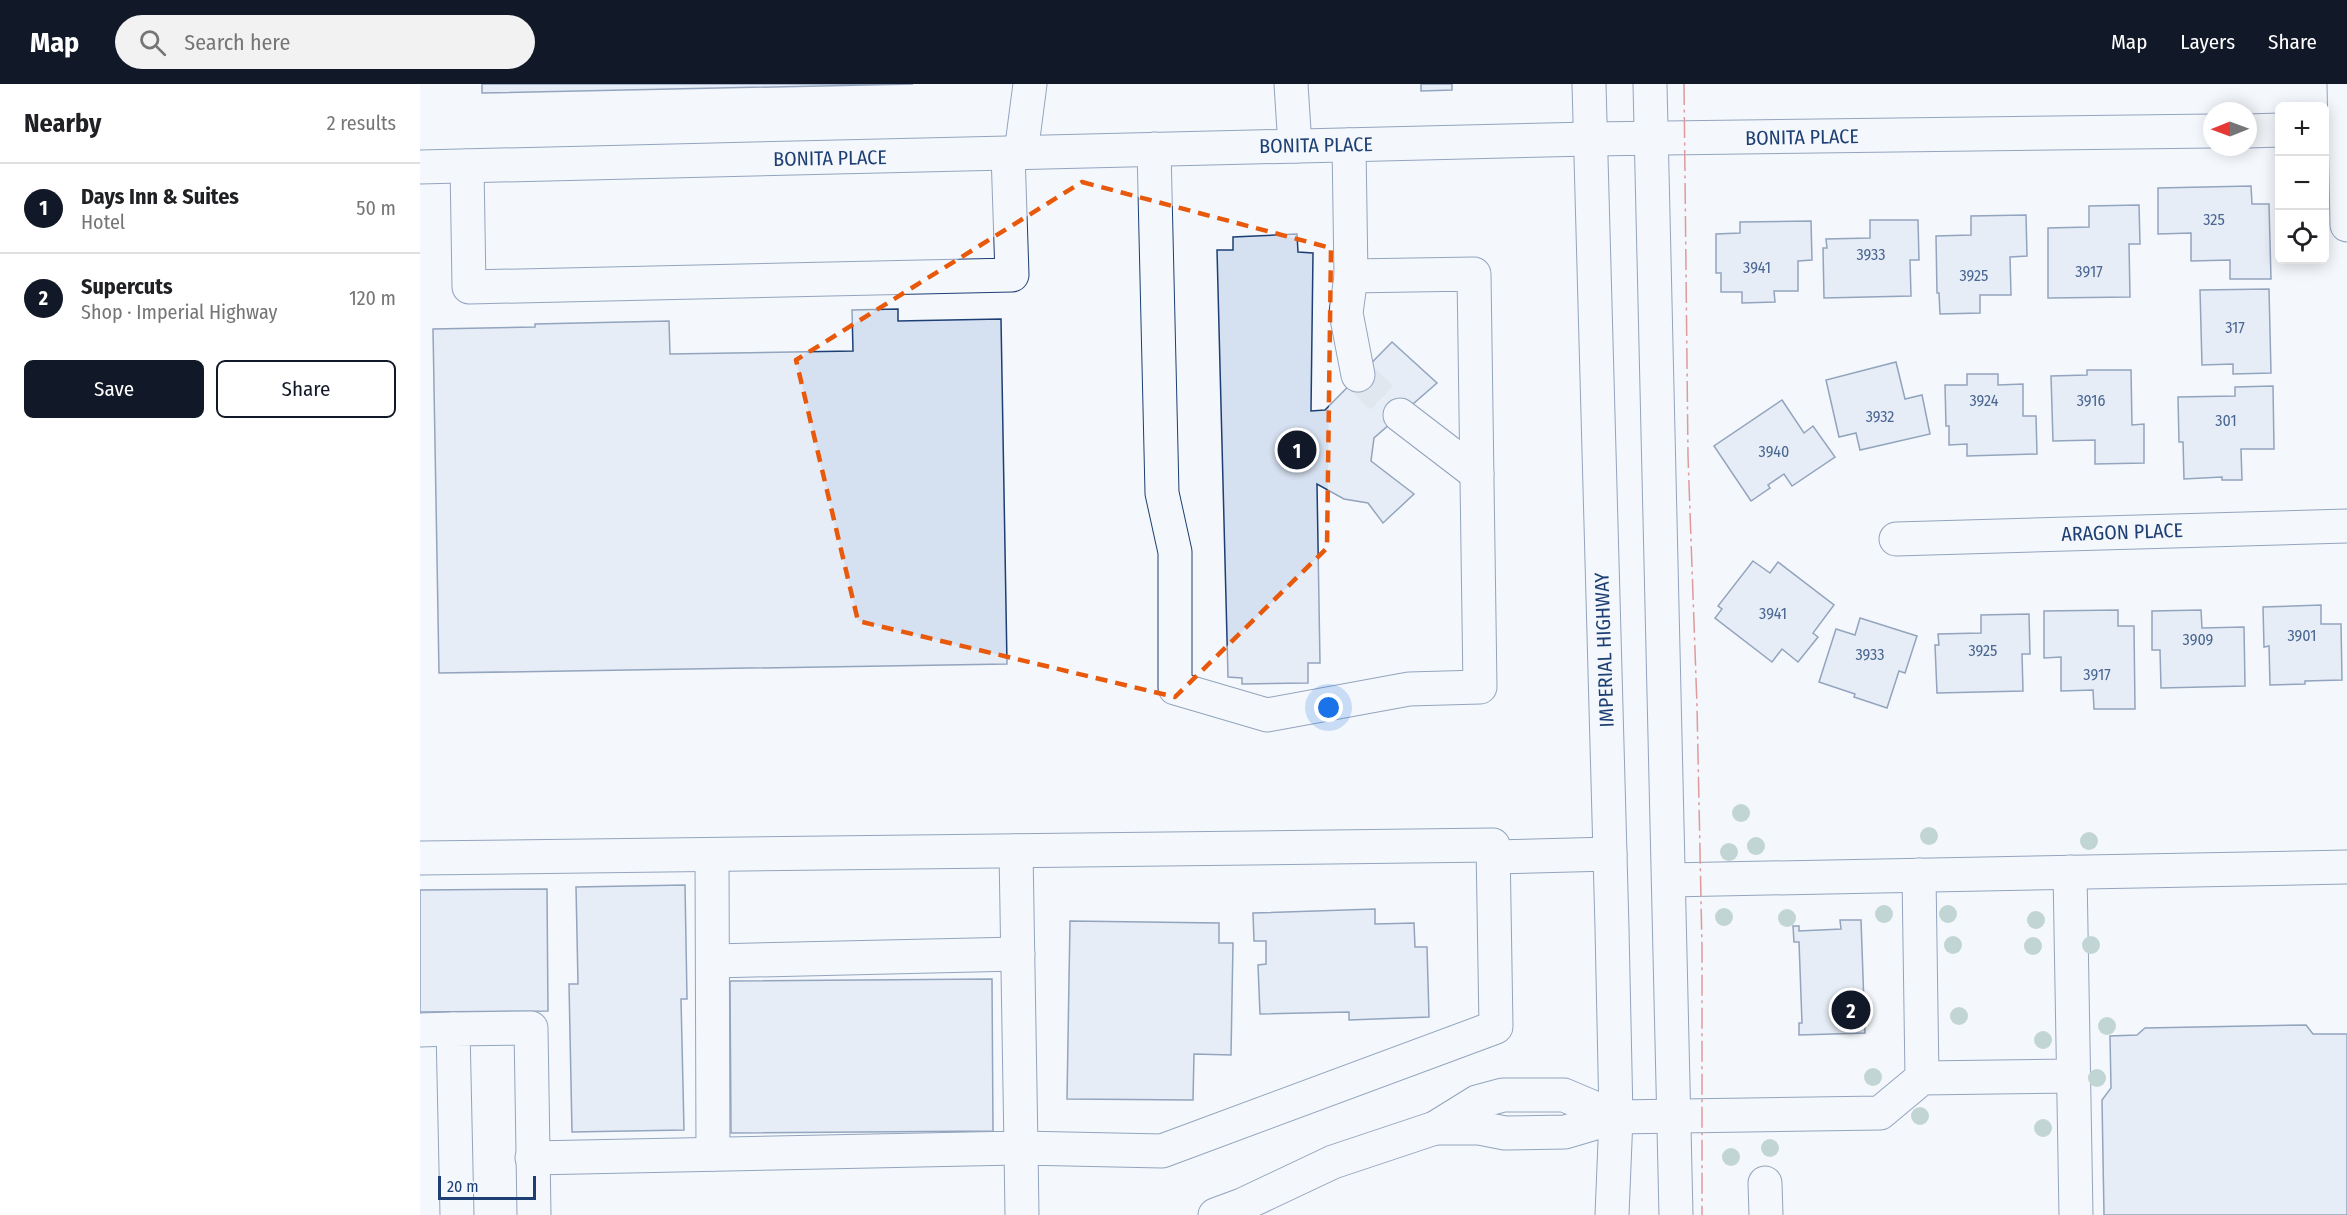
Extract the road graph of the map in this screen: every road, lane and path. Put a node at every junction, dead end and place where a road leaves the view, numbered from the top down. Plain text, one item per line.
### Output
1 (1030, 84) edge
2 (1292, 84) edge
3 (1589, 84) edge
4 (1650, 84) edge
5 (2344, 84) edge
6 (2275, 130) edge
7 (2334, 130) edge
8 (2203, 131) edge
9 (2257, 131) edge
10 (1590, 139) junction
11 (1651, 139) junction
12 (1349, 145) junction
13 (1295, 146) junction
14 (1154, 149) junction
15 (1015, 153) junction
16 (467, 166) junction
17 (420, 167) edge
18 (2347, 225) edge
19 (1351, 276) junction
20 (1358, 375) tunnel mouth
21 (1400, 415) tunnel mouth
22 (1477, 474) junction
23 (2347, 526) edge
24 (1896, 539) dead end
25 (1016, 851) junction
26 (1610, 854) junction
27 (712, 855) junction
28 (1493, 857) junction
29 (420, 858) edge
30 (2347, 867) edge
31 (2070, 872) junction
32 (1919, 875) junction
33 (1669, 880) junction
34 (1018, 954) junction
35 (712, 961) junction
36 (453, 1029) junction
37 (420, 1030) edge
38 (2073, 1076) junction
39 (1922, 1078) junction
40 (1675, 1116) junction
41 (1616, 1117) junction
42 (1021, 1148) junction
43 (713, 1154) junction
44 (532, 1158) junction
45 (1765, 1183) dead end
46 (457, 1215) edge
47 (534, 1215) edge
48 (1022, 1215) edge
49 (1215, 1215) edge
50 (1612, 1215) edge
51 (1676, 1215) edge
52 (1766, 1215) edge
53 (2076, 1215) edge

1 - 15 street
2 - 13 street
3 - 10 street, IMPERIAL HIGHWAY
4 - 11 street
5 - 7 street
6 - 9 street
7 - 18 street
8 - 11 street, BONITA PLACE
10 - 11 street, BONITA PLACE
10 - 12 street, BONITA PLACE
10 - 26 street, IMPERIAL HIGHWAY
11 - 33 street
12 - 13 street, BONITA PLACE
12 - 19 street
13 - 14 street, BONITA PLACE
14 - 15 street, BONITA PLACE
14 - 22 street
15 - 16 street, BONITA PLACE
15 - 16 street
16 - 17 street, BONITA PLACE
19 - 20 street
19 - 22 street
21 - 22 street
23 - 24 street, ARAGON PLACE
25 - 27 street
25 - 28 street
25 - 34 street
26 - 28 street
26 - 41 street, IMPERIAL HIGHWAY
27 - 29 street
27 - 35 street
28 - 42 street
30 - 31 street
31 - 32 street
31 - 38 street
32 - 33 street
32 - 39 street
33 - 40 street
34 - 35 street
34 - 42 street
35 - 43 street
36 - 37 street
36 - 44 street
36 - 46 street
38 - 39 street
38 - 53 street
39 - 40 street
40 - 41 street
40 - 51 street
41 - 49 street
41 - 50 street, IMPERIAL HIGHWAY
42 - 43 street
42 - 48 street
43 - 44 street
44 - 47 street
45 - 52 street

